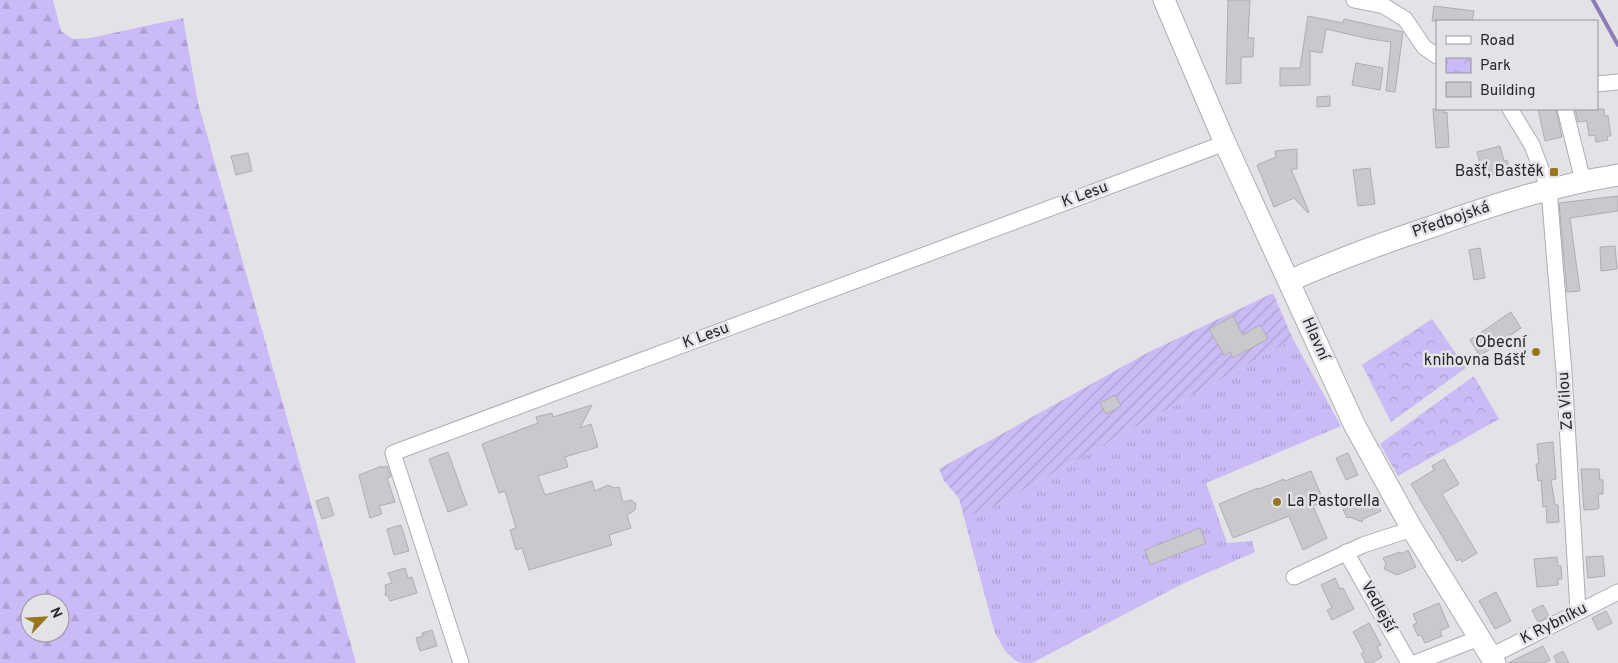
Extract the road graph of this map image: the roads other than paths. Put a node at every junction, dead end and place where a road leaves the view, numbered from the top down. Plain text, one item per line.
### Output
1 (1354, 0) edge
2 (1170, 3) edge
3 (1436, 55) edge
4 (1618, 82) edge
5 (1598, 84) edge
6 (1511, 110) edge
7 (1565, 110) edge
8 (1225, 143) junction
9 (1618, 175) edge
10 (1583, 181) junction
11 (1549, 190) junction
12 (1289, 281) junction
13 (1412, 529) junction
14 (1346, 552) junction
15 (1294, 577) dead end
16 (1618, 592) edge
17 (1578, 612) junction
18 (1479, 638) junction
19 (1493, 659) edge
20 (461, 663) edge
21 (1409, 663) edge
22 (1415, 663) edge

1 - 3 street
2 - 8 street, Hlavní
4 - 5 street
6 - 11 street, Za Vilou
7 - 10 street
8 - 12 street, Hlavní
8 - 20 street, K Lesu
9 - 10 street, Předbojská
10 - 11 street, Předbojská
11 - 12 street, Předbojská
11 - 17 street, Za Vilou
12 - 13 street, Hlavní
13 - 14 street
13 - 18 street, Hlavní
14 - 15 street
14 - 21 street, Vedlejší
16 - 17 street, K Rybníku
17 - 19 street, K Rybníku
18 - 19 street, Hlavní
18 - 22 street

